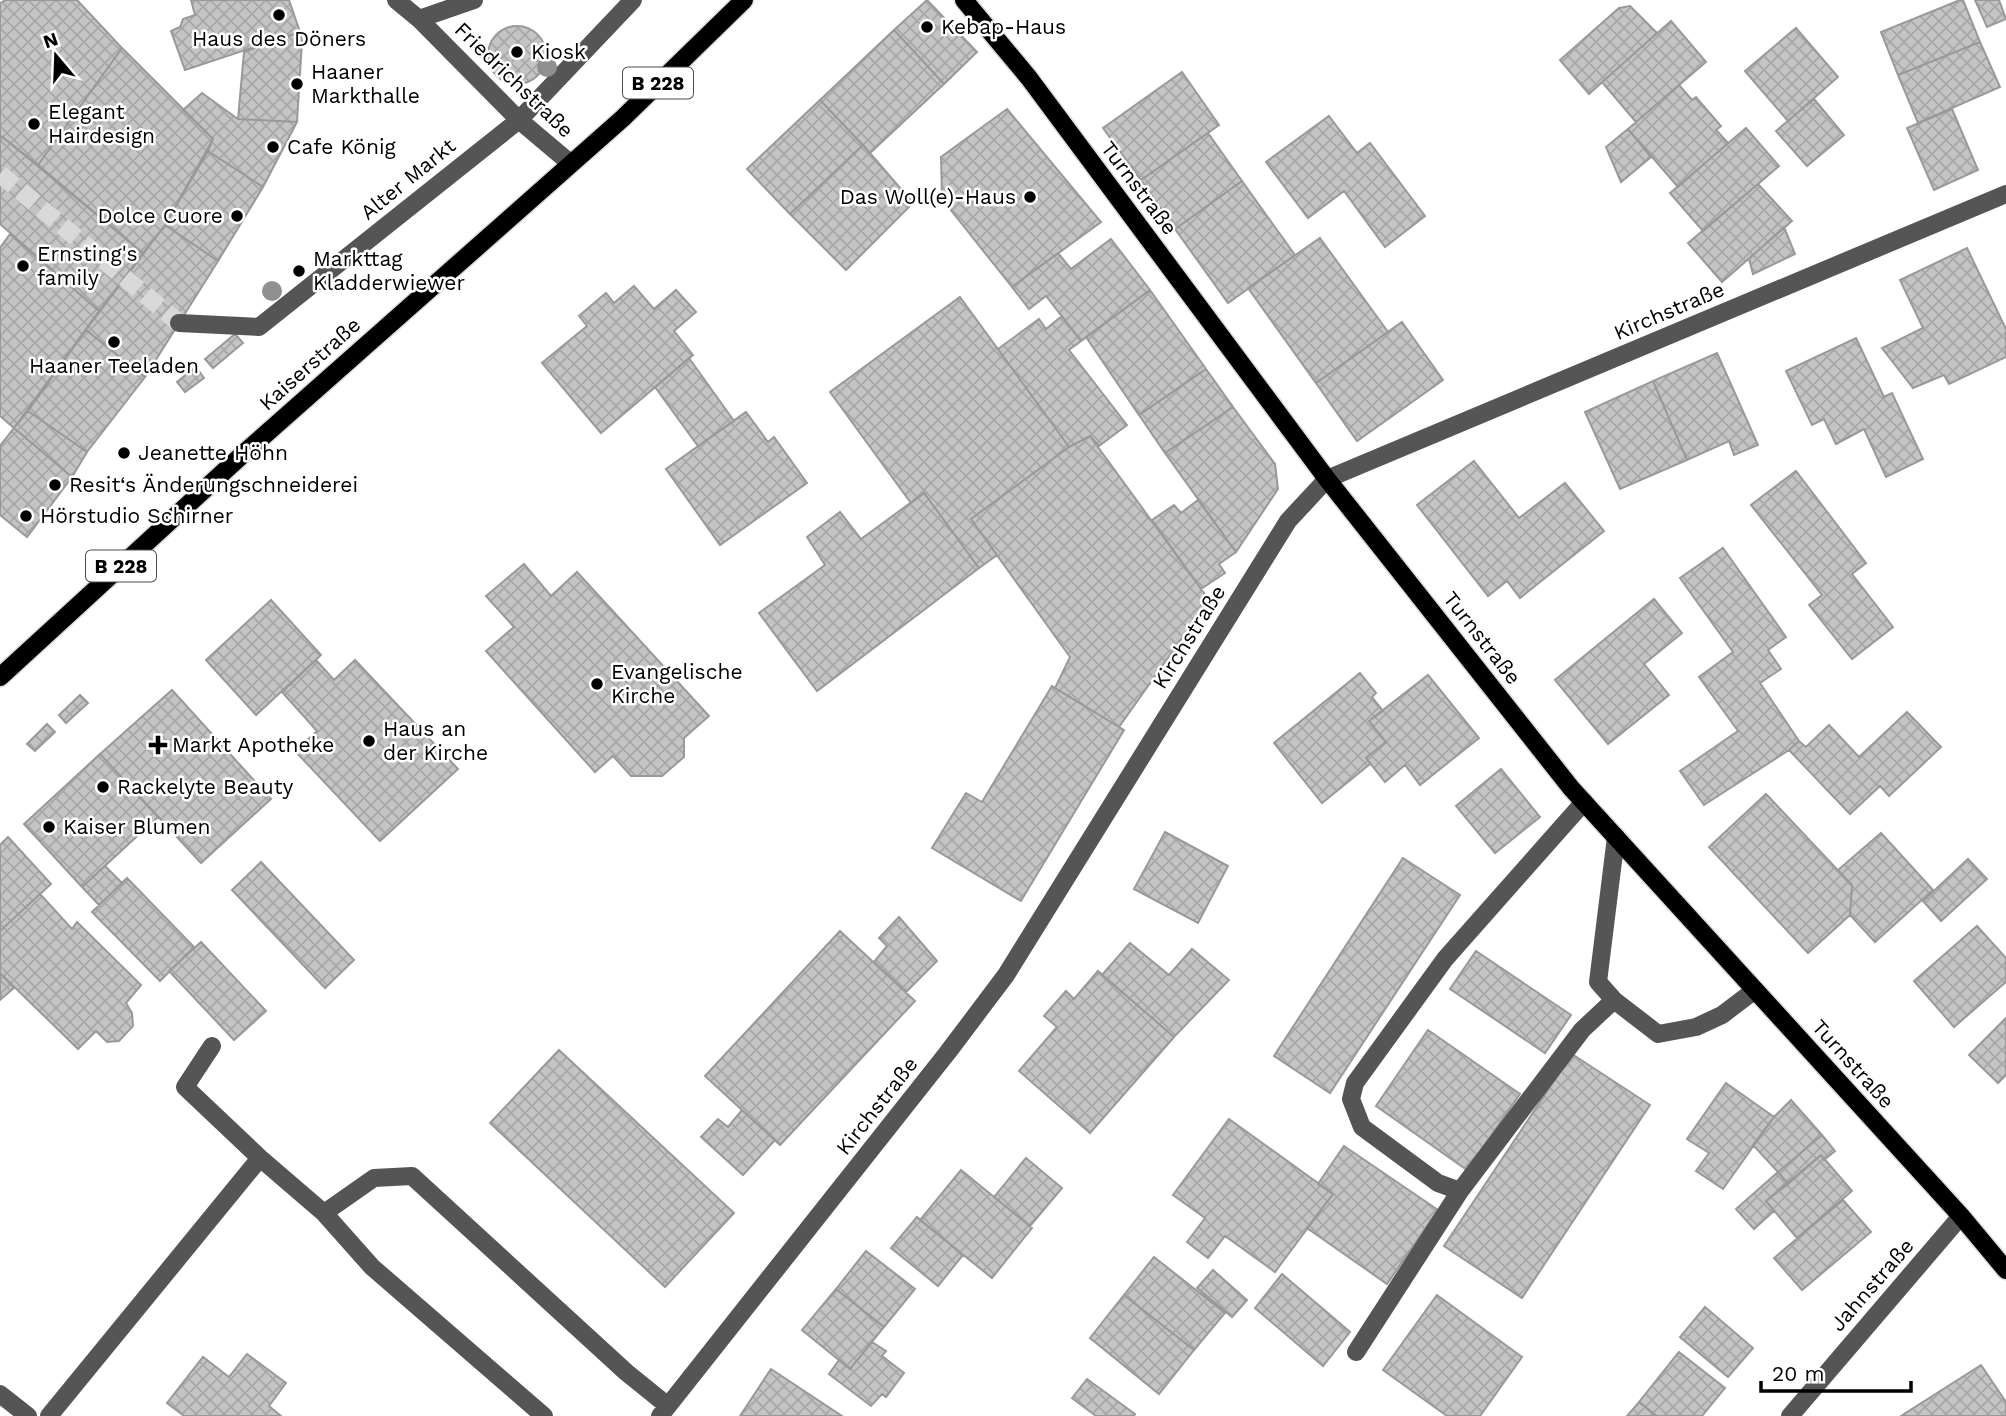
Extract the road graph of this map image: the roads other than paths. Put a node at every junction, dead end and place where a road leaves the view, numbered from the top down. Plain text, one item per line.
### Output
1 (397, 0) edge
2 (474, 0) edge
3 (633, 0) edge
4 (744, 0) edge
5 (964, 0) edge
6 (419, 19) junction
7 (519, 120) junction
8 (570, 163) junction
9 (2006, 194) edge
10 (179, 323) tunnel mouth
11 (1327, 479) junction
12 (0, 677) edge
13 (1584, 802) junction
14 (1616, 838) junction
15 (1755, 990) junction
16 (1614, 1000) junction
17 (212, 1046) dead end
18 (260, 1158) junction
19 (1460, 1191) junction
20 (324, 1213) junction
21 (1961, 1216) junction
22 (2006, 1270) edge
23 (1356, 1352) dead end
24 (0, 1394) edge
25 (664, 1411) edge
26 (28, 1416) edge
27 (49, 1416) edge
28 (544, 1416) edge
29 (1790, 1416) edge

1 - 6 street, Friedrichstraße
2 - 6 street
3 - 7 street, Alter Markt
4 - 8 main road, Kaiserstraße / B 228
5 - 11 main road, Turnstraße
6 - 7 street, Friedrichstraße
7 - 8 street, Friedrichstraße
7 - 10 street, Alter Markt
8 - 12 main road, Kaiserstraße / B 228
9 - 11 street, Kirchstraße
11 - 13 main road, Turnstraße
11 - 25 street, Kirchstraße
13 - 14 main road, Turnstraße
13 - 19 street
14 - 15 main road, Turnstraße
14 - 16 street
15 - 16 street
15 - 21 main road, Turnstraße
16 - 19 street
17 - 18 street
18 - 20 street
18 - 27 street
19 - 23 street
20 - 25 street
20 - 28 street
21 - 22 main road, Turnstraße
21 - 29 street, Jahnstraße
24 - 26 street

